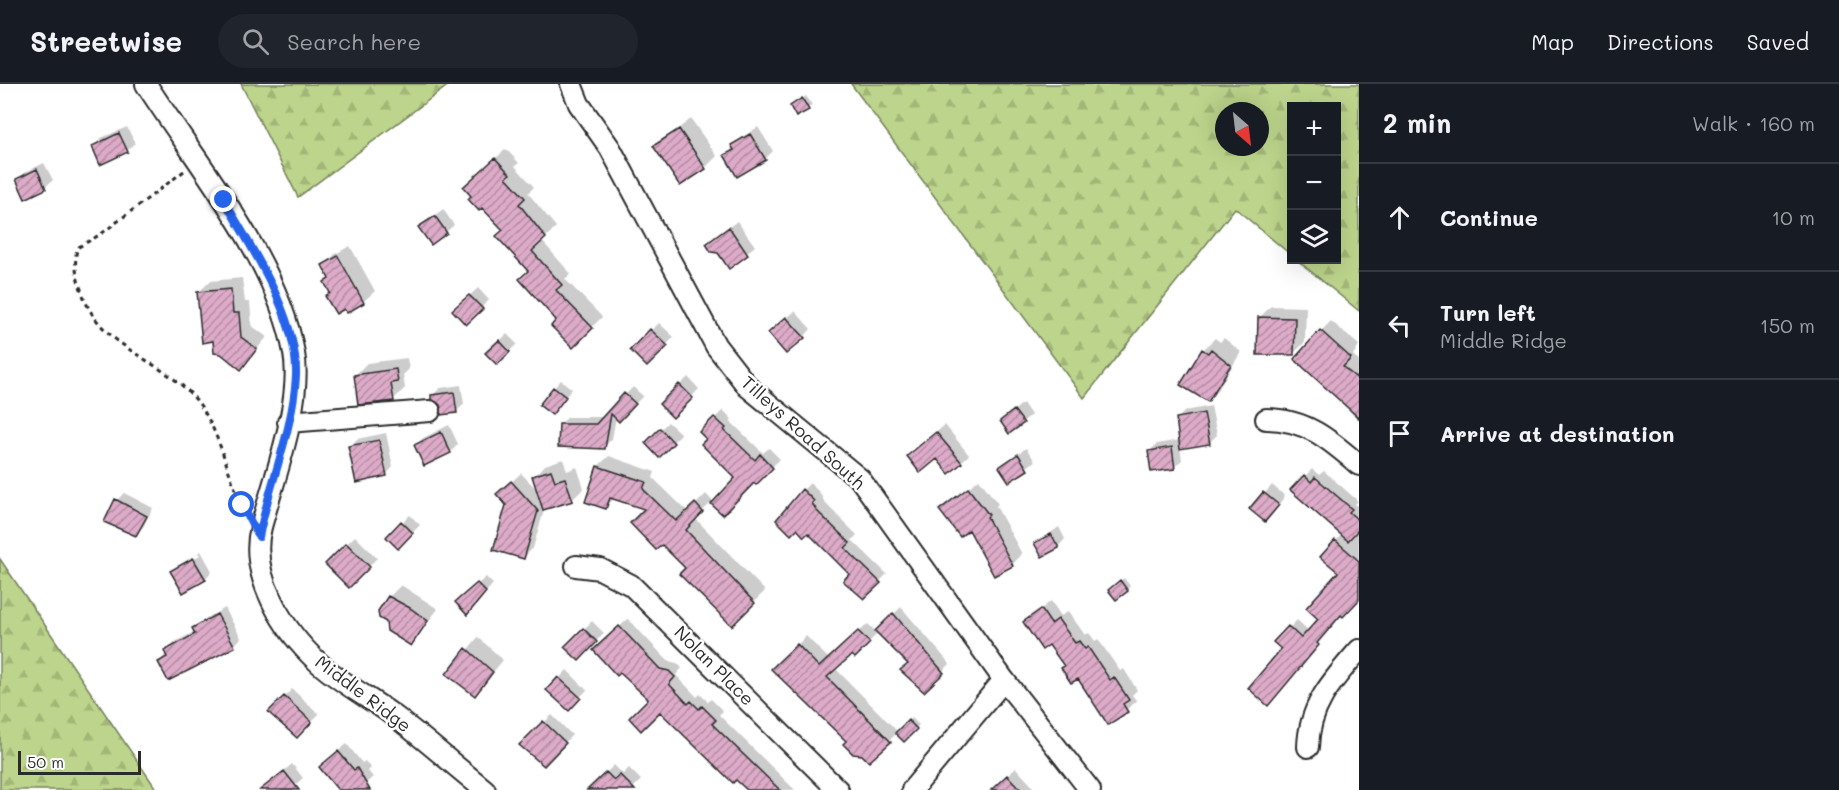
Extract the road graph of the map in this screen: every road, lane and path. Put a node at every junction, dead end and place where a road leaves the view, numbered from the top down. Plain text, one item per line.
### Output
1 (146, 84) edge
2 (572, 84) edge
3 (197, 161) junction
4 (430, 411) dead end
5 (1266, 419) dead end
6 (288, 422) junction
7 (1359, 465) edge
8 (259, 537) junction
9 (576, 566) dead end
10 (1359, 650) edge
11 (1004, 680) junction
12 (1308, 747) dead end
13 (485, 790) edge
14 (838, 790) edge
15 (912, 790) edge
16 (1090, 790) edge

1 - 3 street, Middle Ridge
2 - 11 street, Tilleys Road South
3 - 6 street, Middle Ridge
3 - 8 path
4 - 6 street
5 - 7 street
6 - 8 street, Middle Ridge
8 - 13 street, Middle Ridge
9 - 14 street, Nolan Place
10 - 12 street
11 - 15 street
11 - 16 street, Tilleys Road South

